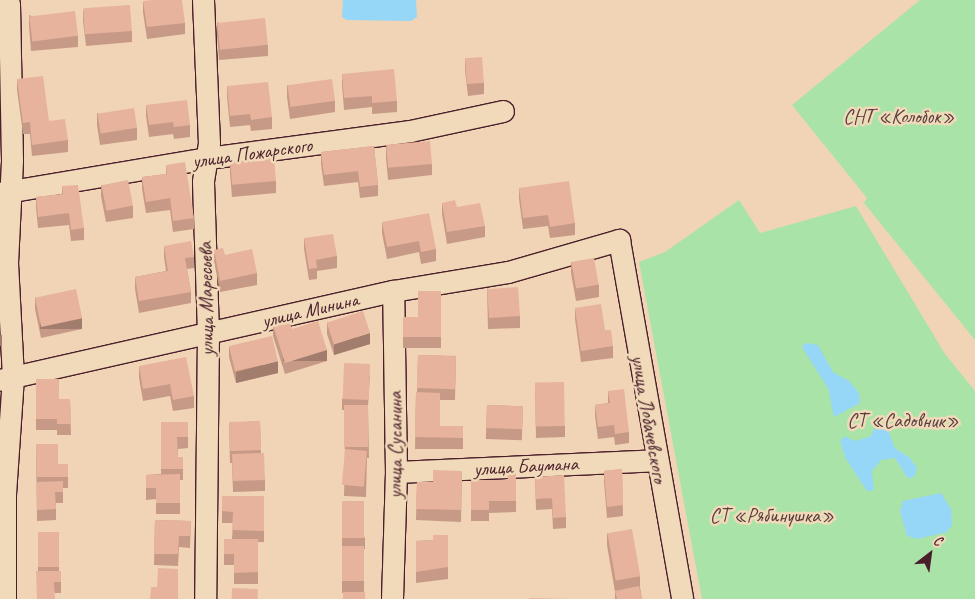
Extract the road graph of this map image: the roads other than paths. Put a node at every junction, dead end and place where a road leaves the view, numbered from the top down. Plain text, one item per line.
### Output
1 (204, 0) edge
2 (11, 2) edge
3 (504, 112) dead end
4 (208, 158) junction
5 (5, 192) edge
6 (619, 240) joint
7 (393, 291) junction
8 (208, 333) junction
9 (6, 378) edge
10 (656, 460) junction
11 (396, 472) junction
12 (5, 599) edge
13 (205, 599) edge
14 (392, 599) edge
15 (682, 599) edge

1 - 4 street, улица Маресьева
2 - 5 street
3 - 4 street, улица Пожарского
4 - 5 street, улица Пожарского
4 - 8 street, улица Маресьева
5 - 9 street
6 - 7 street, улица Минина
6 - 10 street, улица Лобачевского
7 - 8 street, улица Минина
7 - 11 street, улица Сусанина
8 - 9 street, улица Минина
8 - 13 street, улица Маресьева
9 - 12 street
10 - 11 street, улица Баумана
10 - 15 street, улица Лобачевского
11 - 14 street, улица Сусанина

